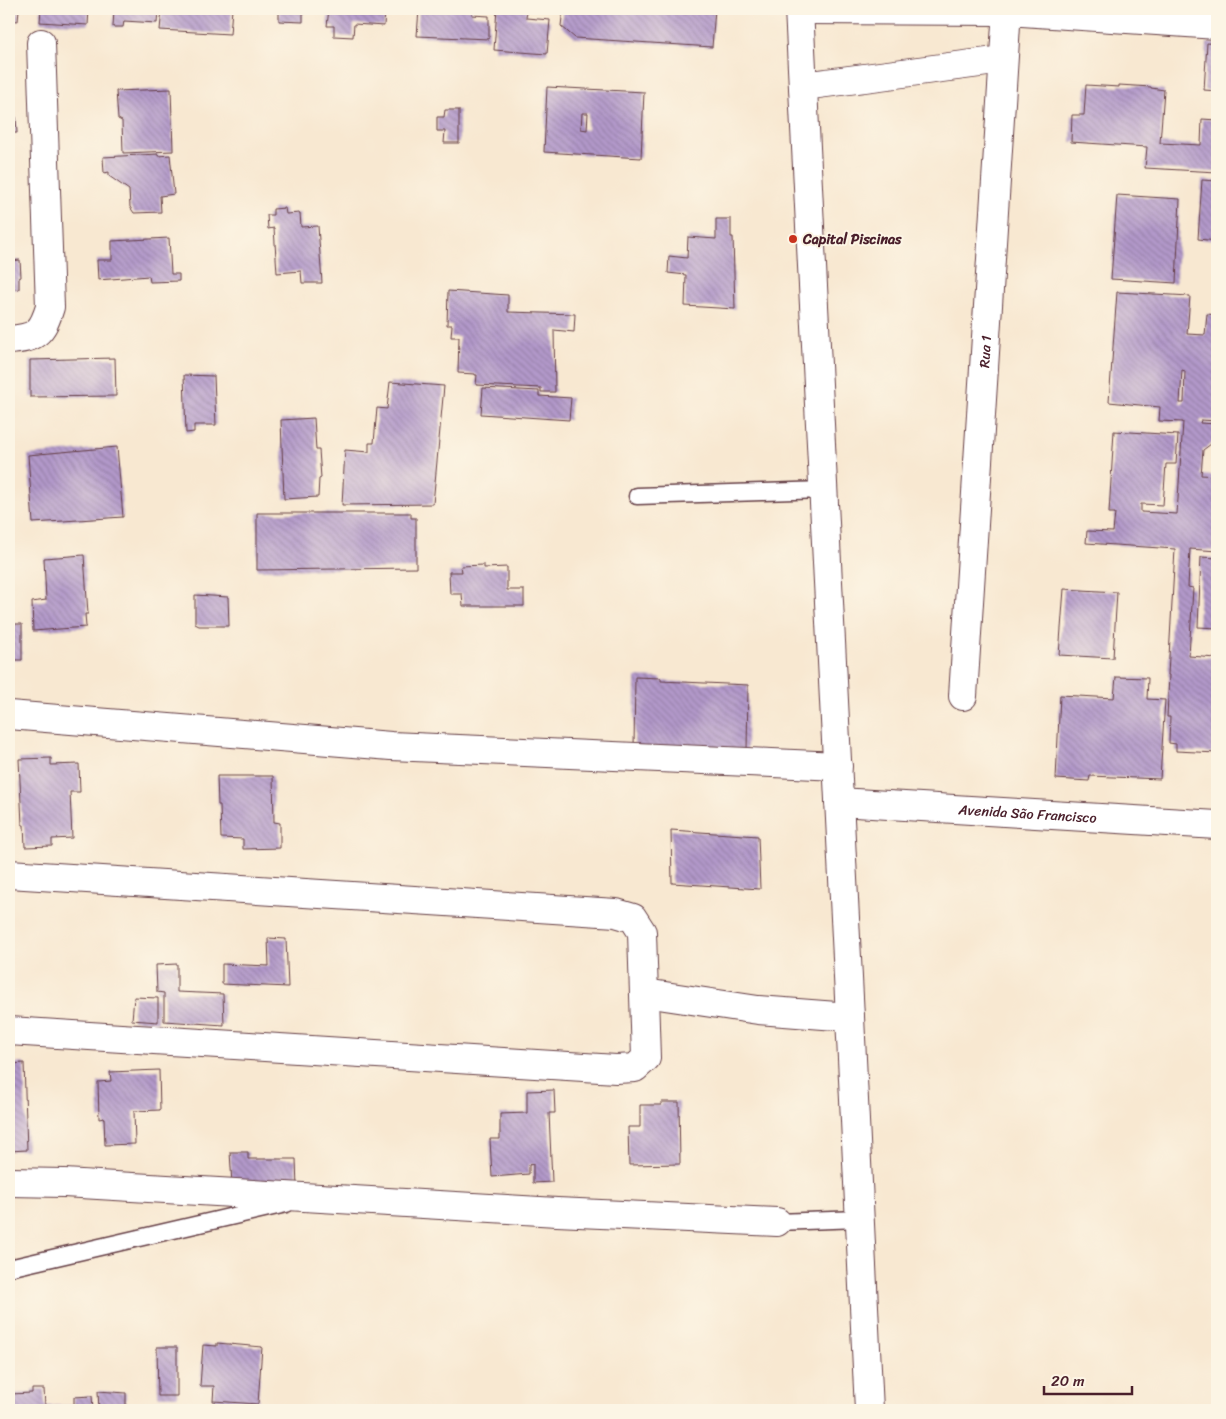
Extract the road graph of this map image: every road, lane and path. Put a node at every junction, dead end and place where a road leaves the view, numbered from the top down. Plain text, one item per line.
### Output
1 (799, 9) edge
2 (1007, 10) edge
3 (1217, 25) edge
4 (41, 43) dead end
5 (1004, 60) junction
6 (803, 86) junction
7 (9, 340) edge
8 (824, 490) junction
9 (638, 496) dead end
10 (964, 696) dead end
11 (9, 715) edge
12 (838, 766) junction
13 (839, 802) junction
14 (1217, 825) edge
15 (9, 874) edge
16 (645, 992) junction
17 (850, 1017) junction
18 (9, 1031) edge
19 (9, 1182) edge
20 (310, 1198) junction
21 (860, 1219) junction
22 (777, 1222) joint
23 (9, 1268) edge
24 (868, 1410) edge

1 - 2 street
1 - 6 street
2 - 3 street
2 - 5 street, Rua 1
4 - 7 street
5 - 6 street
5 - 10 street, Rua 1
6 - 8 street
8 - 9 lane
8 - 12 street
11 - 12 street
12 - 13 street
13 - 14 street, Avenida São Francisco
13 - 17 street
15 - 16 street
16 - 17 street
16 - 18 street
17 - 21 street
19 - 20 street
20 - 22 street
20 - 23 lane
21 - 22 lane
21 - 24 street

